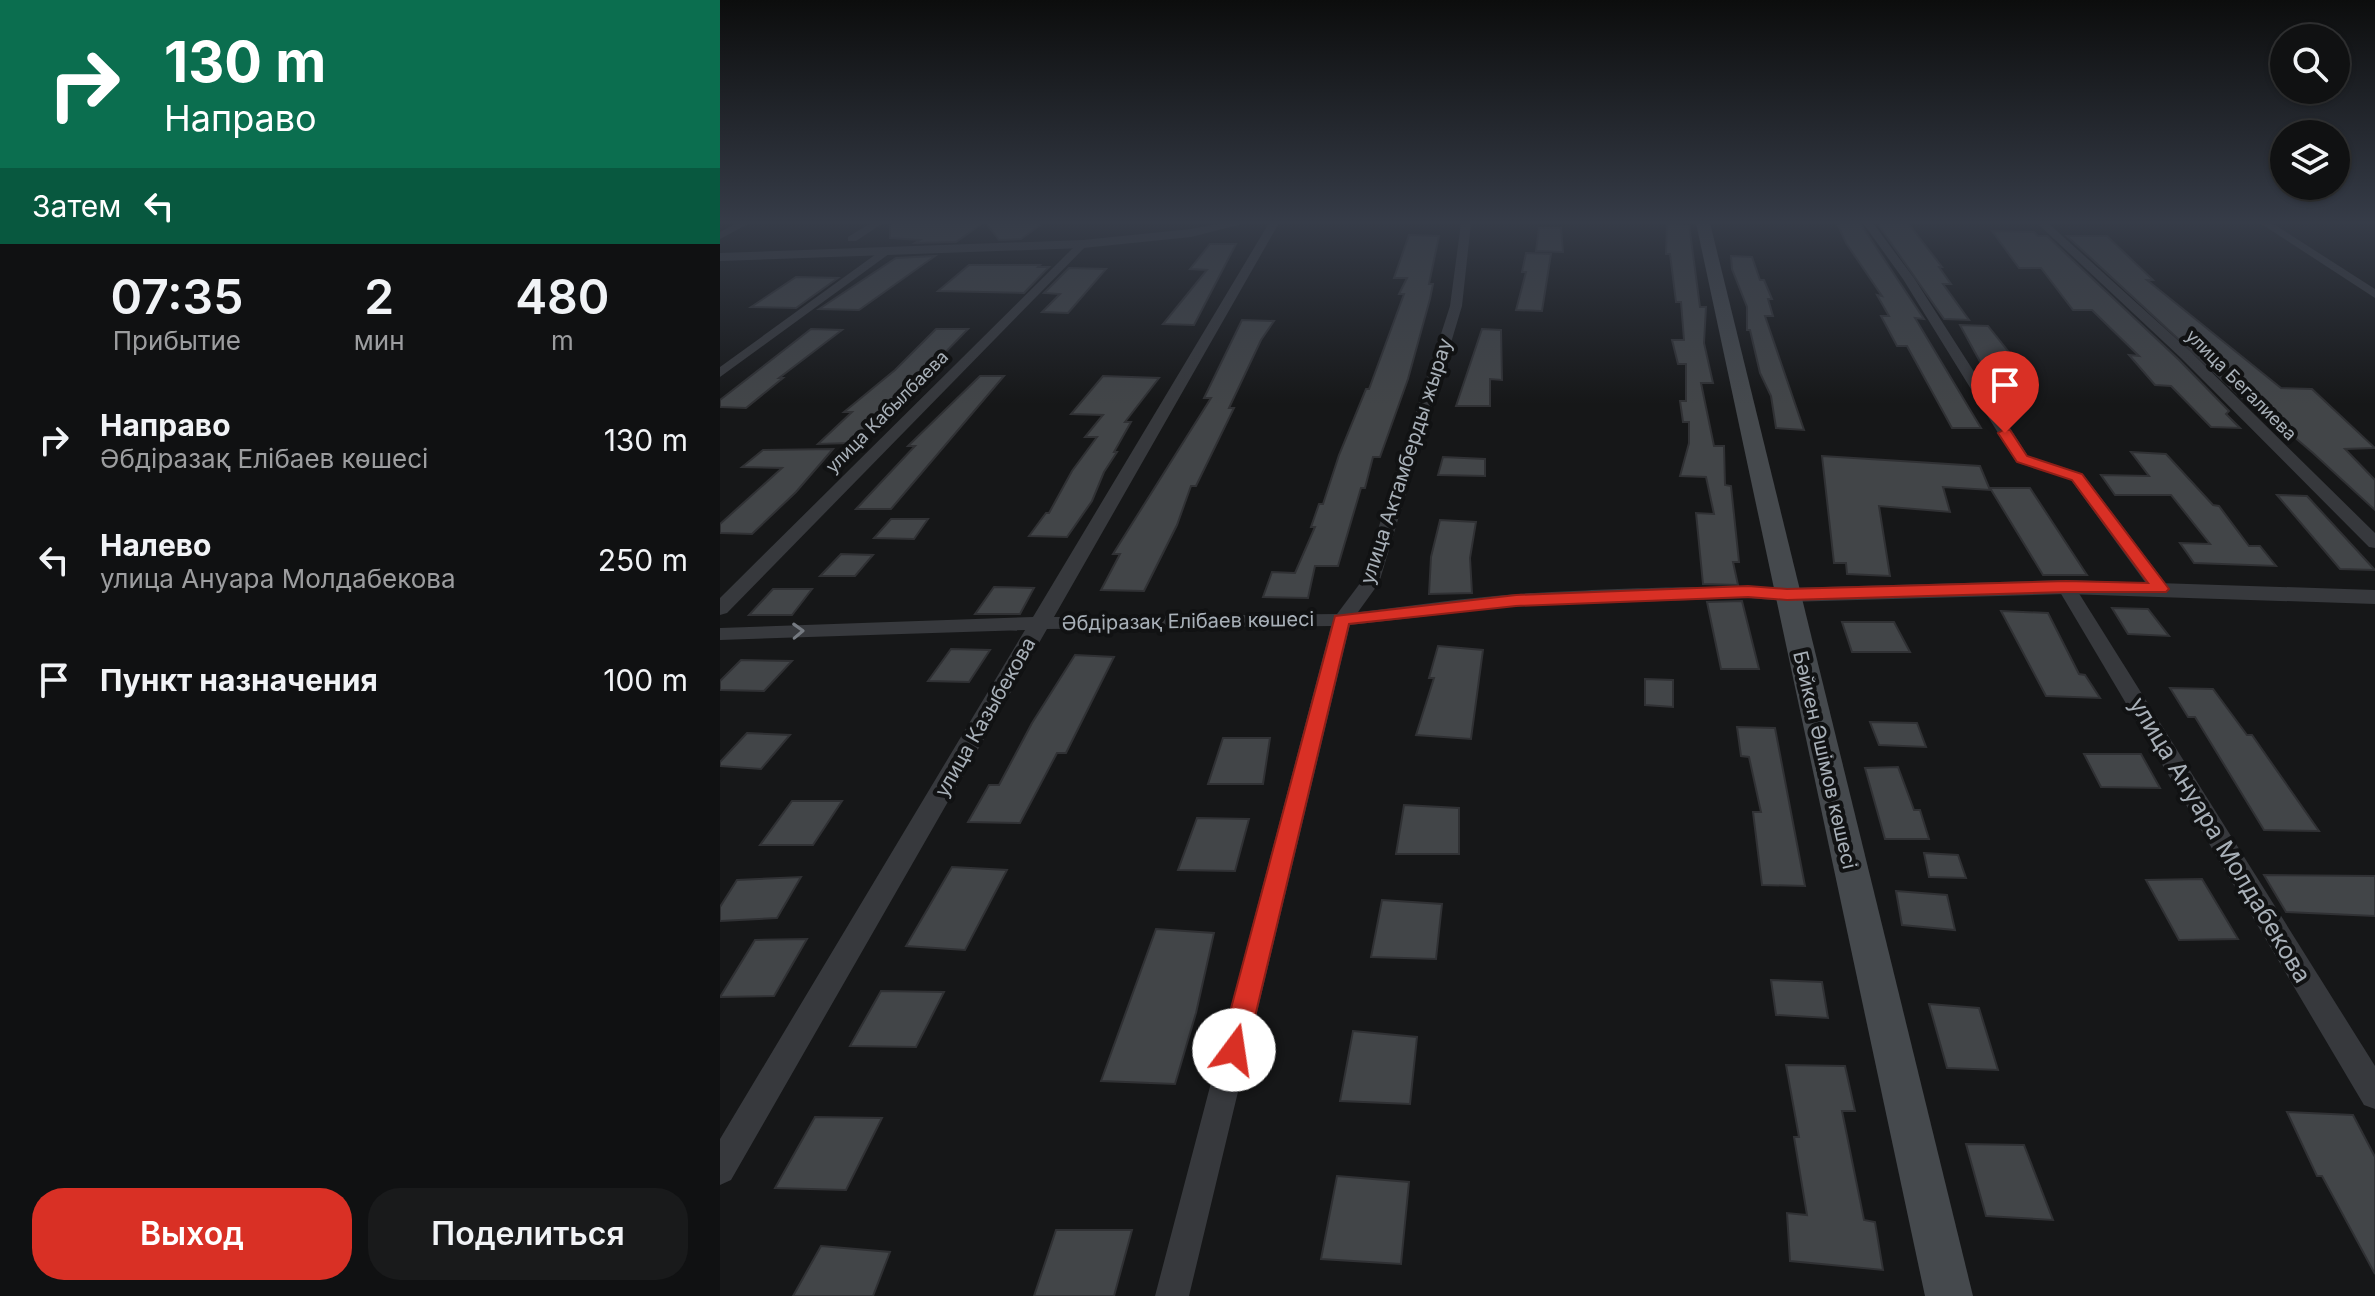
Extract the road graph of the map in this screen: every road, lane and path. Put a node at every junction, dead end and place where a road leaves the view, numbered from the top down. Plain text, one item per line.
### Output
1 (843, 283) edge
2 (1044, 283) edge
3 (1239, 283) edge
4 (1459, 283) edge
5 (1717, 283) edge
6 (1911, 283) edge
7 (2108, 283) edge
8 (720, 373) edge
9 (2375, 543) edge
10 (2066, 587) junction
11 (2160, 589) junction
12 (1787, 595) junction
13 (2375, 597) edge
14 (720, 609) edge
15 (1342, 620) junction
16 (1040, 623) junction
17 (720, 634) edge
18 (2375, 1094) edge
19 (720, 1169) edge
20 (1172, 1296) edge
21 (1949, 1296) edge

1 - 8 street
2 - 14 street, улица Кабылбаева
3 - 16 street, улица Казыбекова
4 - 15 street, улица Актамберды жырау
5 - 12 main road, Бәйкен Әшімов көшесі
6 - 11 street
7 - 9 street, улица Бегалиева
10 - 11 street, Әбдіразақ Елібаев көшесі
10 - 12 street, Әбдіразақ Елібаев көшесі
10 - 18 street, улица Ануара Молдабекова
11 - 13 street, Әбдіразақ Елібаев көшесі
12 - 15 street, Әбдіразақ Елібаев көшесі
12 - 21 main road, Бәйкен Әшімов көшесі
15 - 16 street, Әбдіразақ Елібаев көшесі
15 - 20 street, улица Актамберды жырау
17 -> 16 street, Әбдіразақ Елібаев көшесі
16 - 19 street, улица Казыбекова

